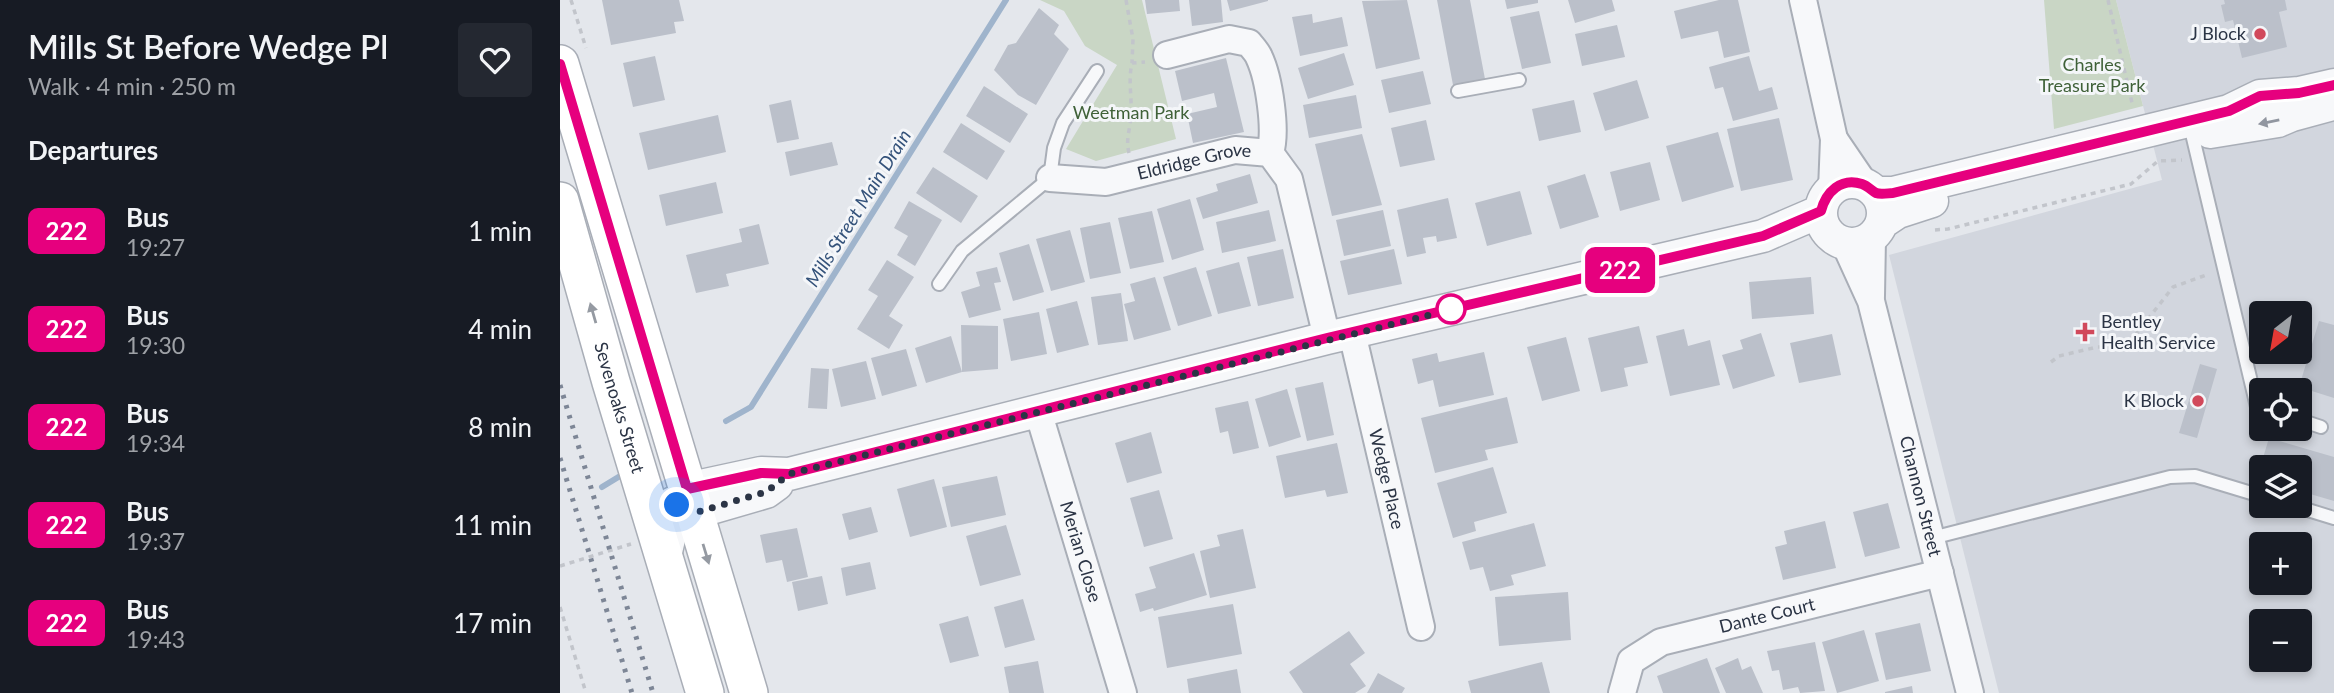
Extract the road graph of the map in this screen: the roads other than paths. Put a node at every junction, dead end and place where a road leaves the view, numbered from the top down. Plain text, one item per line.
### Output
1 (1803, 0) edge
2 (1167, 55) road end
3 (560, 64) edge
4 (1097, 71) dead end
5 (1519, 80) dead end
6 (2334, 85) edge
7 (1458, 91) dead end
8 (2334, 103) edge
9 (2193, 138) junction
10 (1270, 153) junction
11 (1050, 178) junction
12 (560, 201) edge
13 (1853, 215) junction
14 (939, 284) dead end
15 (1340, 335) junction
16 (2250, 378) edge
17 (1038, 411) junction
18 (2312, 424) edge
19 (2321, 427) dead end
20 (639, 473) junction
21 (2249, 492) edge
22 (686, 502) junction
23 (2312, 511) edge
24 (2334, 517) edge
25 (1932, 538) junction
26 (660, 548) junction
27 (1940, 573) junction
28 (1421, 627) dead end
29 (705, 693) edge
30 (750, 693) edge
31 (1123, 693) edge
32 (1622, 693) edge
33 (1970, 693) edge

1 - 13 street, Channon Street
2 - 10 street
3 - 22 main road
4 - 11 lane
5 - 7 lane
6 - 9 street
8 -> 9 street
9 - 13 street
9 - 16 lane
10 - 11 street, Eldridge Grove
10 - 15 street, Eldridge Grove
11 - 14 lane
20 -> 12 main road, Sevenoaks Street
13 - 15 street
13 - 25 street, Channon Street
15 - 17 street
15 - 28 street, Wedge Place
17 - 22 street
17 - 31 street, Merian Close
18 - 19 lane
20 - 22 street
20 - 26 main road, Sevenoaks Street
21 - 25 lane
22 - 26 street
22 -> 30 main road
23 - 24 lane
25 - 27 street, Channon Street
26 - 29 main road, Sevenoaks Street
27 - 32 street, Dante Court
27 - 33 street, Channon Street

